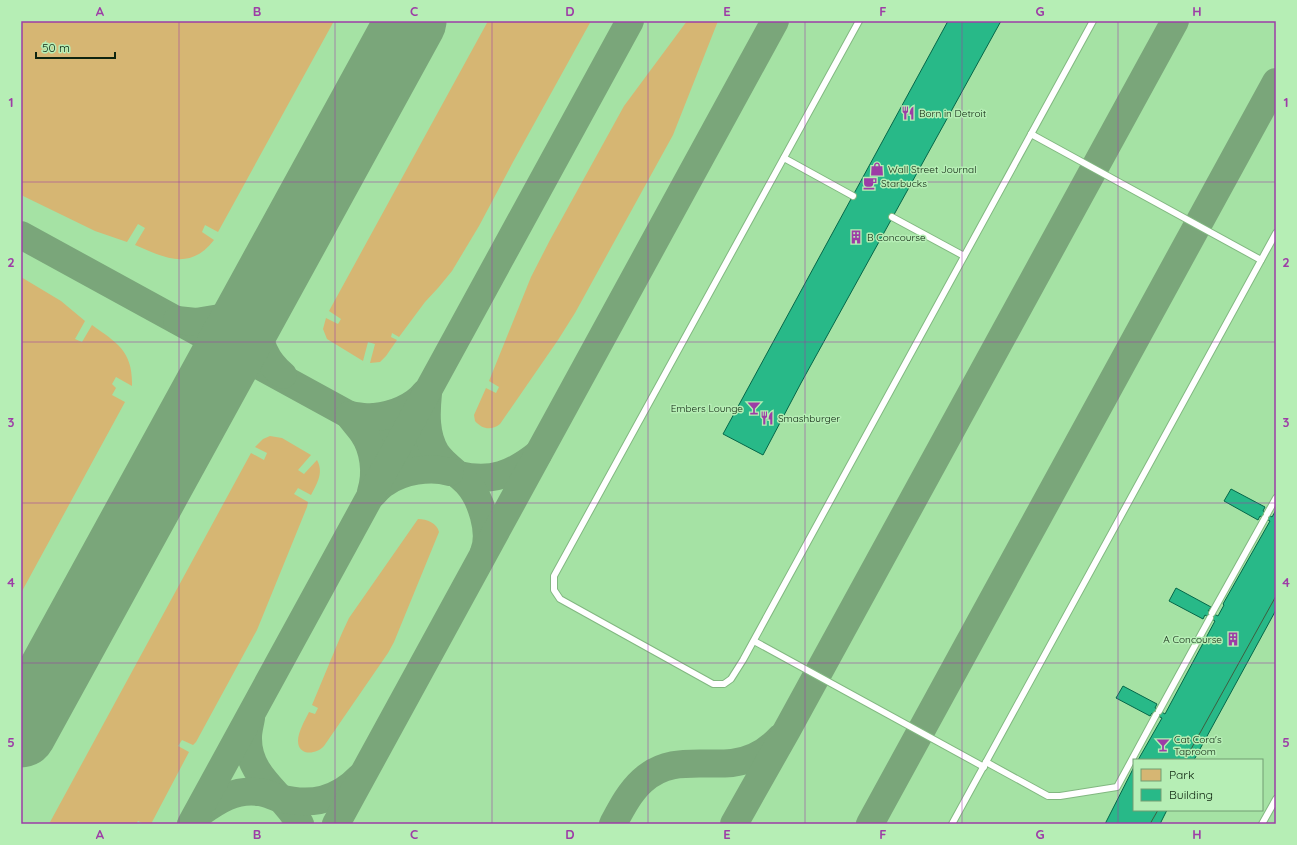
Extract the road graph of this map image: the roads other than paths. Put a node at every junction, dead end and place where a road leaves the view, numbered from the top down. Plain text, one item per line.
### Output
1 (859, 21) edge
2 (1093, 21) edge
3 (1031, 134) junction
4 (784, 158) junction
5 (853, 196) dead end
6 (892, 217) dead end
7 (1276, 233) edge
8 (964, 256) junction
9 (1262, 260) junction
10 (1276, 498) edge
11 (754, 640) junction
12 (985, 765) junction
13 (1276, 799) edge
14 (952, 824) edge
15 (1262, 824) edge

1 - 4 lane
2 - 3 lane
3 - 8 lane
3 - 9 lane
4 - 5 lane
4 - 11 lane
6 - 8 lane
7 - 9 lane
8 - 11 lane
9 - 12 lane
10 - 12 lane
11 - 12 lane
12 - 14 lane
13 - 15 lane

